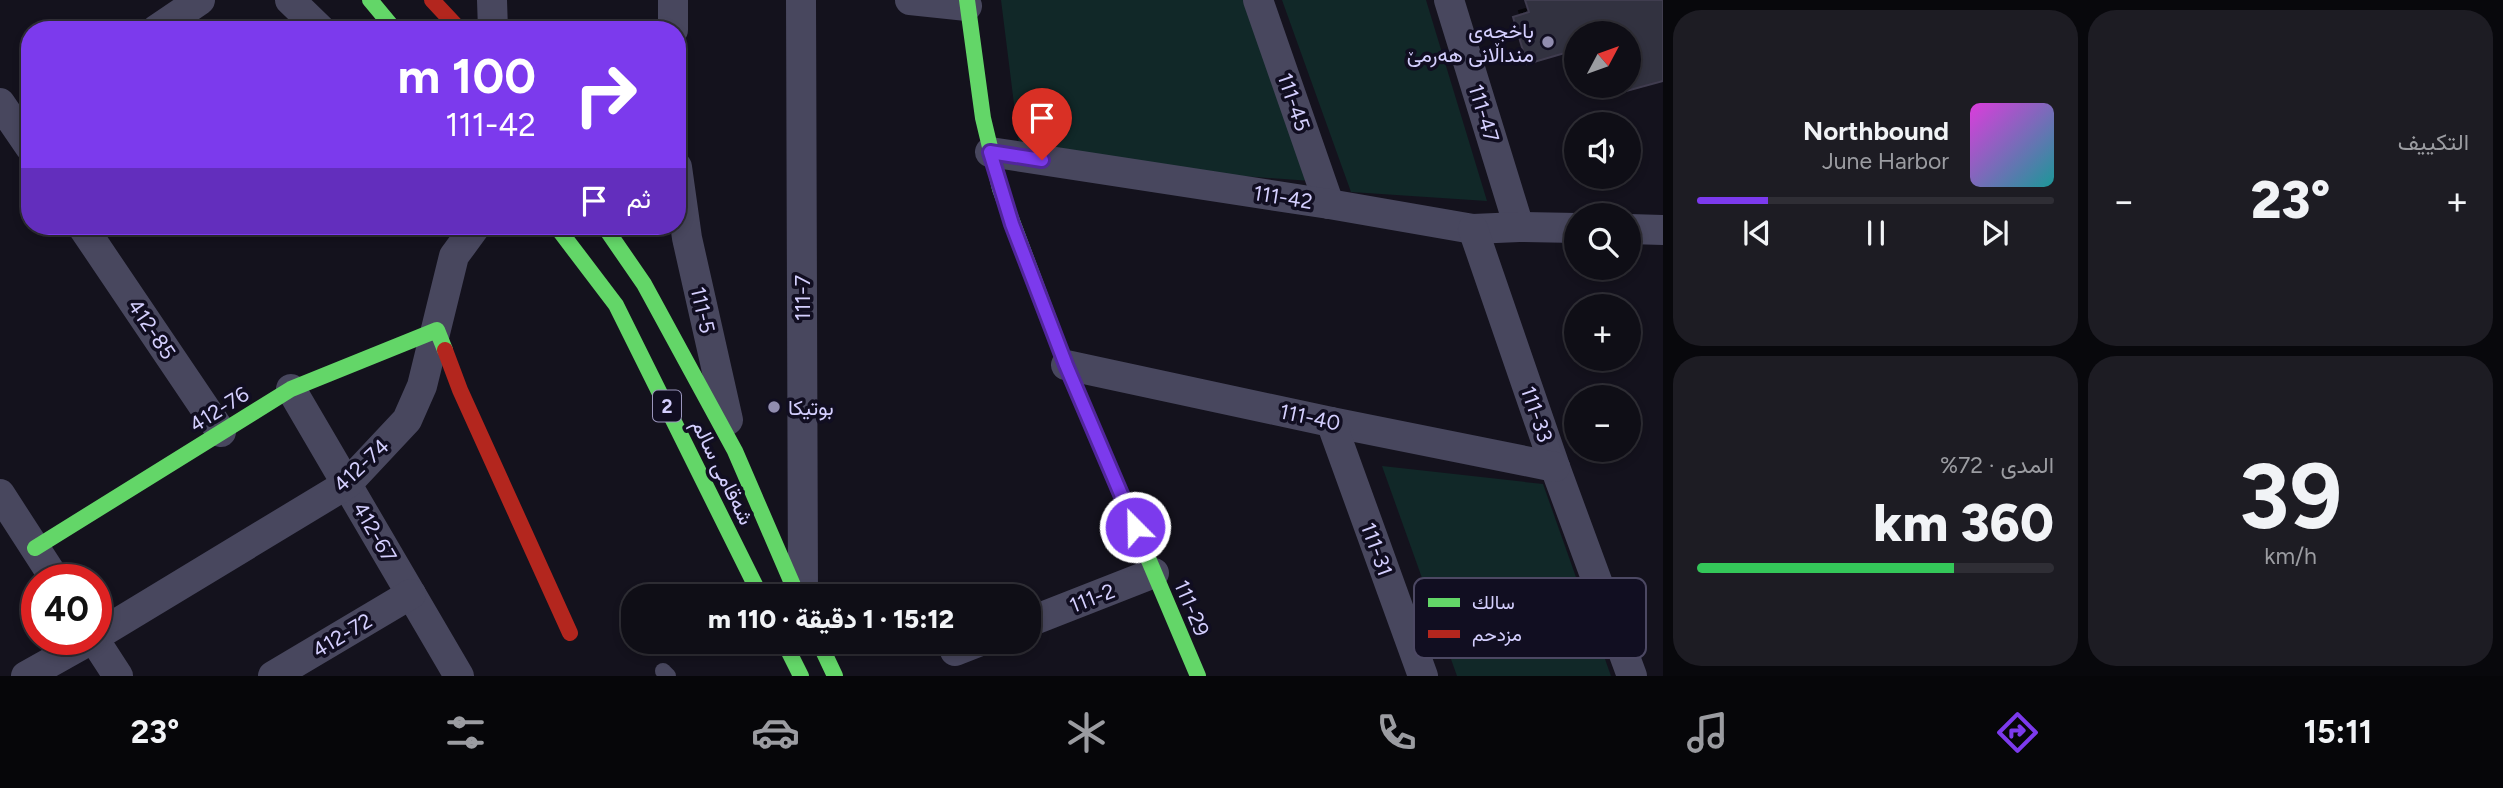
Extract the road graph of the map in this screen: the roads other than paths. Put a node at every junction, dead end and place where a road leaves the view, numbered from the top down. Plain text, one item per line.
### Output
1 (200, 0) edge
2 (290, 0) edge
3 (370, 0) edge
4 (432, 0) edge
5 (492, 0) edge
6 (673, 0) edge
7 (801, 0) edge
8 (910, 0) edge
9 (1258, 0) edge
10 (1449, 0) edge
11 (967, 3) edge
12 (169, 21) edge
13 (312, 21) edge
14 (388, 21) edge
15 (452, 21) edge
16 (493, 21) edge
17 (673, 21) edge
18 (990, 152) junction
19 (1329, 204) junction
20 (1518, 227) junction
21 (1564, 228) edge
22 (1473, 229) junction
23 (1641, 229) edge
24 (1663, 230) edge
25 (686, 231) edge
26 (88, 235) edge
27 (469, 235) edge
28 (563, 235) edge
29 (610, 235) edge
30 (437, 330) junction
31 (1066, 365) junction
32 (291, 389) junction
33 (1331, 422) junction
34 (221, 432) junction
35 (735, 452) junction
36 (1555, 467) junction
37 (347, 484) junction
38 (0, 494) edge
39 (35, 548) junction
40 (45, 564) edge
41 (1154, 573) junction
42 (1596, 578) edge
43 (755, 584) edge
44 (795, 584) edge
45 (801, 584) edge
46 (411, 594) junction
47 (1041, 617) edge
48 (112, 627) edge
49 (570, 633) dead end
50 (1414, 651) edge
51 (790, 654) edge
52 (825, 654) edge
53 (64, 655) edge
54 (105, 655) edge
55 (1416, 658) edge
56 (1625, 658) edge
57 (26, 676) edge
58 (118, 676) edge
59 (273, 676) edge
60 (459, 676) edge
61 (801, 676) edge
62 (835, 676) edge
63 (1198, 676) edge
64 (1423, 676) edge
65 (1632, 676) edge

1 - 12 street
2 - 13 street
3 - 14 street
4 - 15 street
5 - 16 street
6 - 17 street
7 - 45 street, 111-7
8 - 11 street
9 - 19 street, 111-45
10 - 20 street, 111-47
11 - 18 street, 111-29
18 - 19 street, 111-42
18 - 31 street, 111-29
19 - 22 street, 111-42
20 - 21 street, 111-42
20 - 22 street, 111-42
22 - 36 street, 111-33
23 - 24 street
25 - 35 street, 111-5
26 - 34 street, 412-85
27 - 30 street, 412-74
28 - 43 street, شەقامی سالم / 2
29 - 35 street, شەقامی سالم / 2
30 - 32 street, 412-76
30 - 37 street, 412-74
30 - 49 street
31 - 33 street, 111-40
31 - 41 street, 111-29
32 - 34 street, 412-76
32 - 37 street, 412-67
33 - 36 street, 111-40
33 - 50 street, 111-31
34 - 39 street, 412-76
35 - 44 street, شەقامی سالم / 2
36 - 42 street, 111-33
37 - 46 street, 412-67
37 - 48 street, 412-74
38 - 39 street
39 - 40 street
41 - 47 street, 111-2
41 - 63 street, 111-29
46 - 59 street, 412-72
46 - 60 street, 412-67
51 - 61 street
52 - 62 street
53 - 57 street, 412-74
54 - 58 street
55 - 64 street, 111-31
56 - 65 street, 111-33

